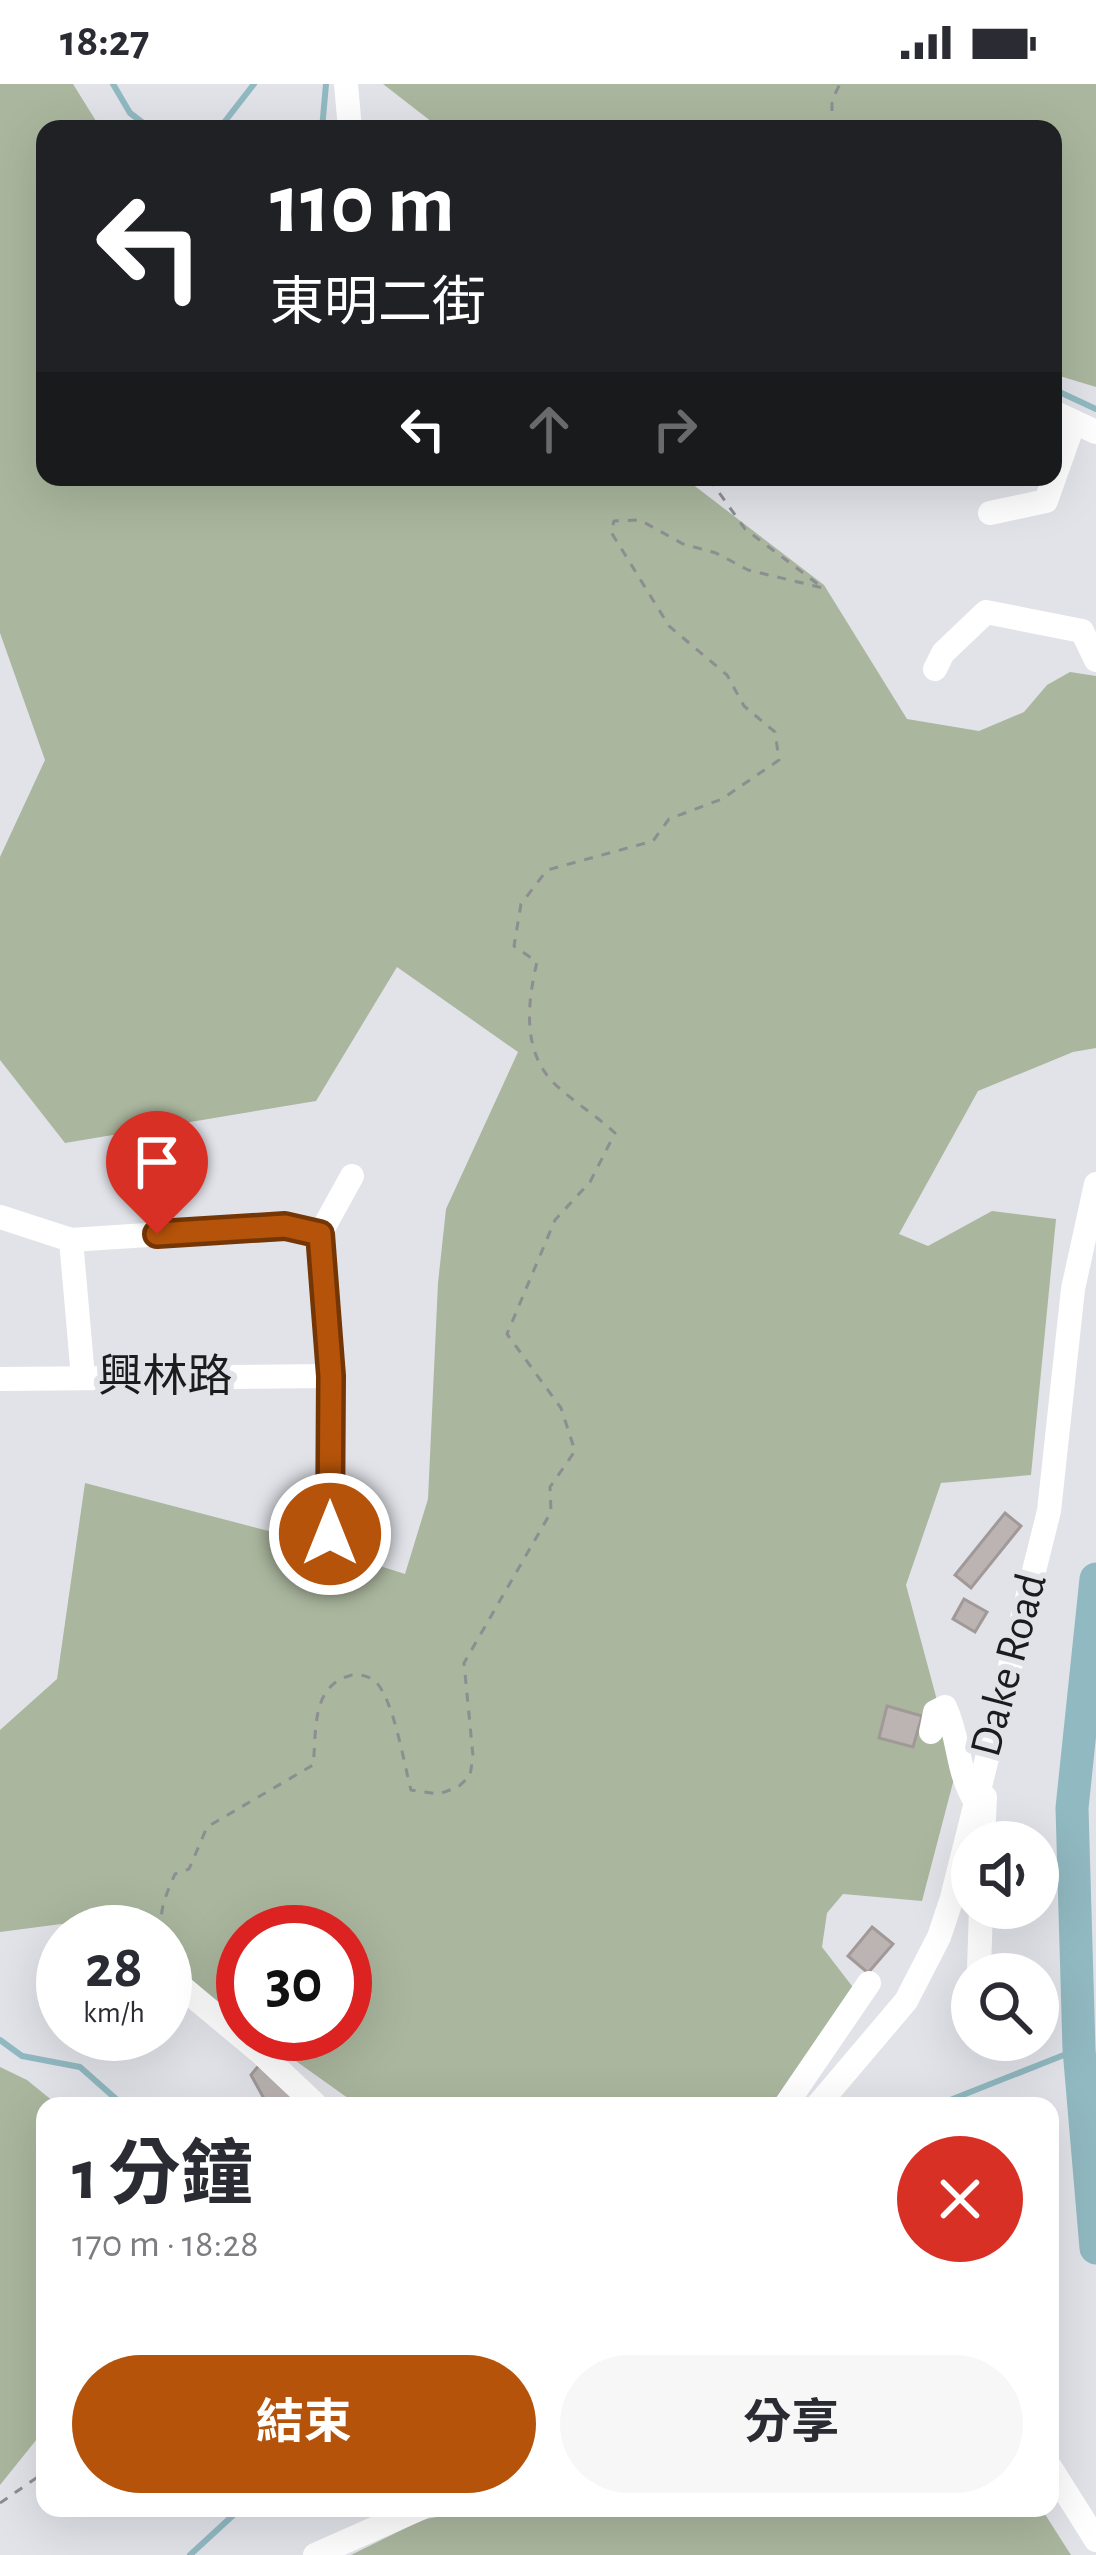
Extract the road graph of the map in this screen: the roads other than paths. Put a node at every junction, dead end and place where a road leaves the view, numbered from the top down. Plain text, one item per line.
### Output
1 (346, 84) edge
2 (349, 120) edge
3 (1074, 422) edge
4 (1062, 456) edge
5 (1051, 486) edge
6 (990, 513) dead end
7 (1096, 660) edge
8 (935, 669) dead end
9 (352, 1177) dead end
10 (1096, 1184) edge
11 (0, 1216) edge
12 (320, 1234) junction
13 (71, 1240) junction
14 (331, 1376) junction
15 (83, 1378) junction
16 (0, 1379) edge
17 (330, 1534) dead end
18 (931, 1732) dead end
19 (986, 1753) junction
20 (974, 1799) junction
21 (984, 1821) edge
22 (869, 1983) dead end
23 (192, 1995) edge
24 (308, 2097) edge
25 (791, 2097) edge
26 (825, 2097) edge
27 (1059, 2481) edge
28 (401, 2517) edge
29 (1096, 2540) edge
30 (315, 2555) edge

1 - 2 street
3 - 4 street
5 - 6 street
7 - 8 street
9 - 12 street
10 - 19 street, Dake Road
11 - 13 street
12 - 13 street
12 - 14 street
13 - 15 street
14 - 15 street, 興林路
14 - 17 street
15 - 16 street, 興林路
18 - 20 street
19 - 20 street, Dake Road
19 - 21 street
20 - 26 street, Dake Road
22 - 25 street
23 - 24 street
27 - 29 street
28 - 30 street

